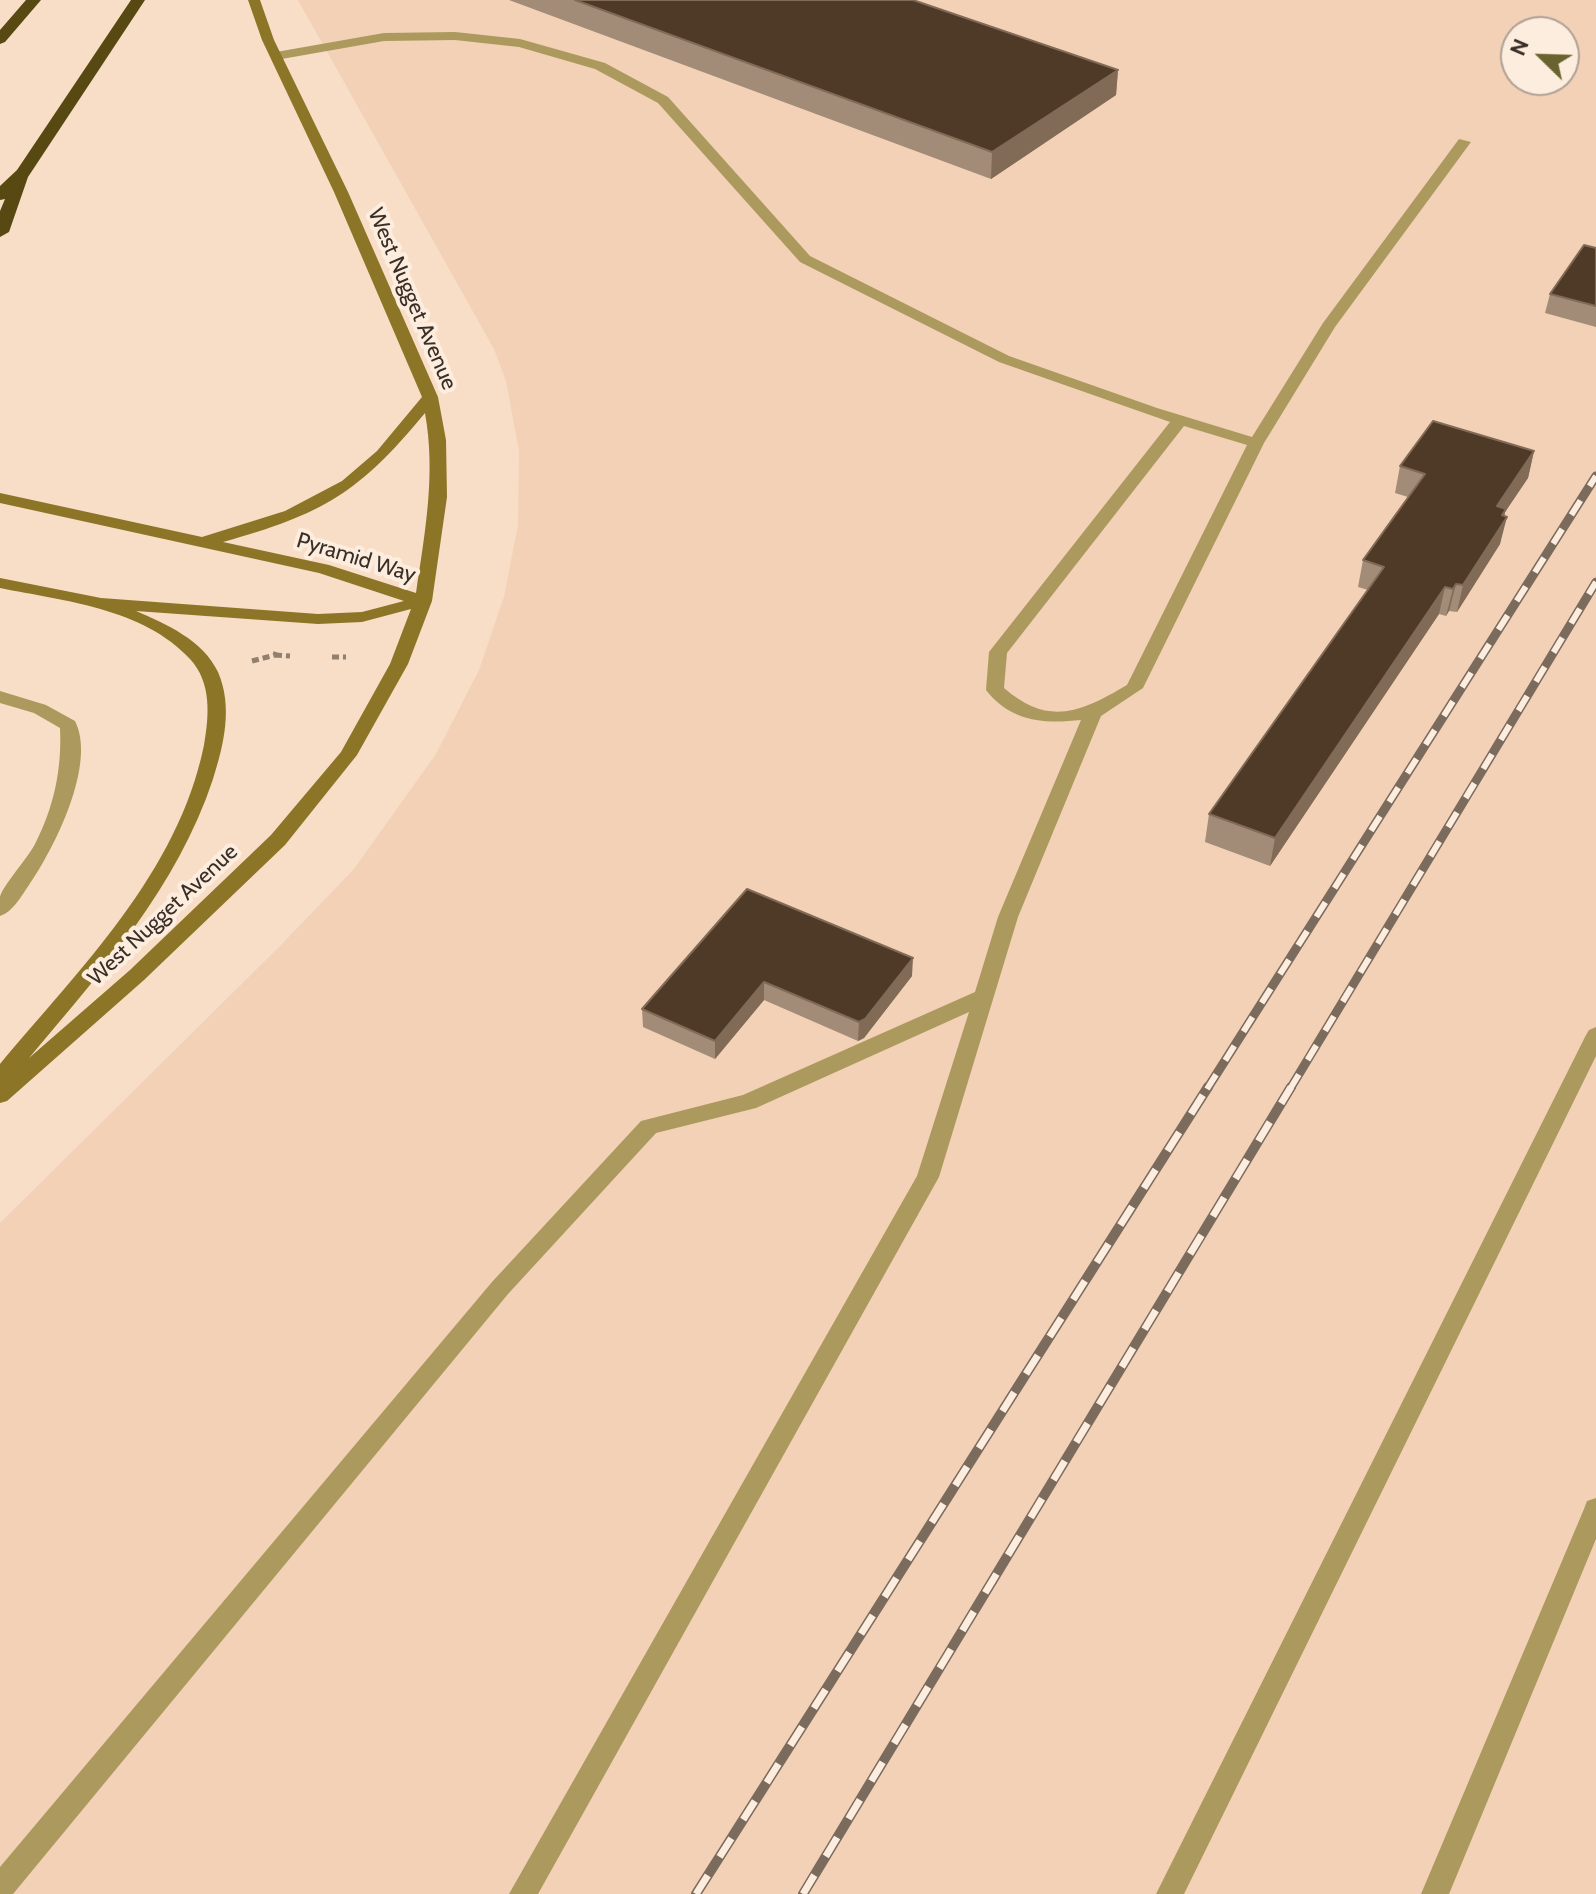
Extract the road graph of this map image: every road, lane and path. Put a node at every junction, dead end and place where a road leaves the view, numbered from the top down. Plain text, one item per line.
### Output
1 (34, 0) edge
2 (138, 0) edge
3 (254, 0) edge
4 (0, 39) edge
5 (276, 56) junction
6 (1464, 142) dead end
7 (23, 173) junction
8 (0, 195) edge
9 (0, 232) edge
10 (430, 397) junction
11 (1180, 420) junction
12 (1256, 443) junction
13 (0, 498) edge
14 (205, 541) junction
15 (0, 583) edge
16 (423, 601) junction
17 (101, 603) junction
18 (0, 697) edge
19 (1093, 713) junction
20 (0, 909) edge
21 (983, 997) junction
22 (1596, 1035) edge
23 (0, 1078) edge
24 (0, 1095) edge
25 (1596, 1509) edge
26 (0, 1888) edge
27 (523, 1894) edge
28 (1170, 1894) edge
29 (1435, 1894) edge

1 - 4 highway
2 - 7 highway
3 - 5 street, West Nugget Avenue
5 - 10 street, West Nugget Avenue
5 - 11 lane
6 - 12 lane
7 - 8 highway
7 - 9 highway
10 - 14 street
10 - 16 street, West Nugget Avenue
11 - 12 lane
11 - 19 lane
12 - 19 lane
13 - 14 street, Pyramid Way
14 - 16 street, Pyramid Way
15 - 17 street, Pyramid Way
16 - 17 street, Pyramid Way
16 - 24 street, West Nugget Avenue
17 - 23 street
18 - 20 lane
19 - 21 lane
21 - 26 lane
21 - 27 lane
22 - 28 lane
25 - 29 lane

